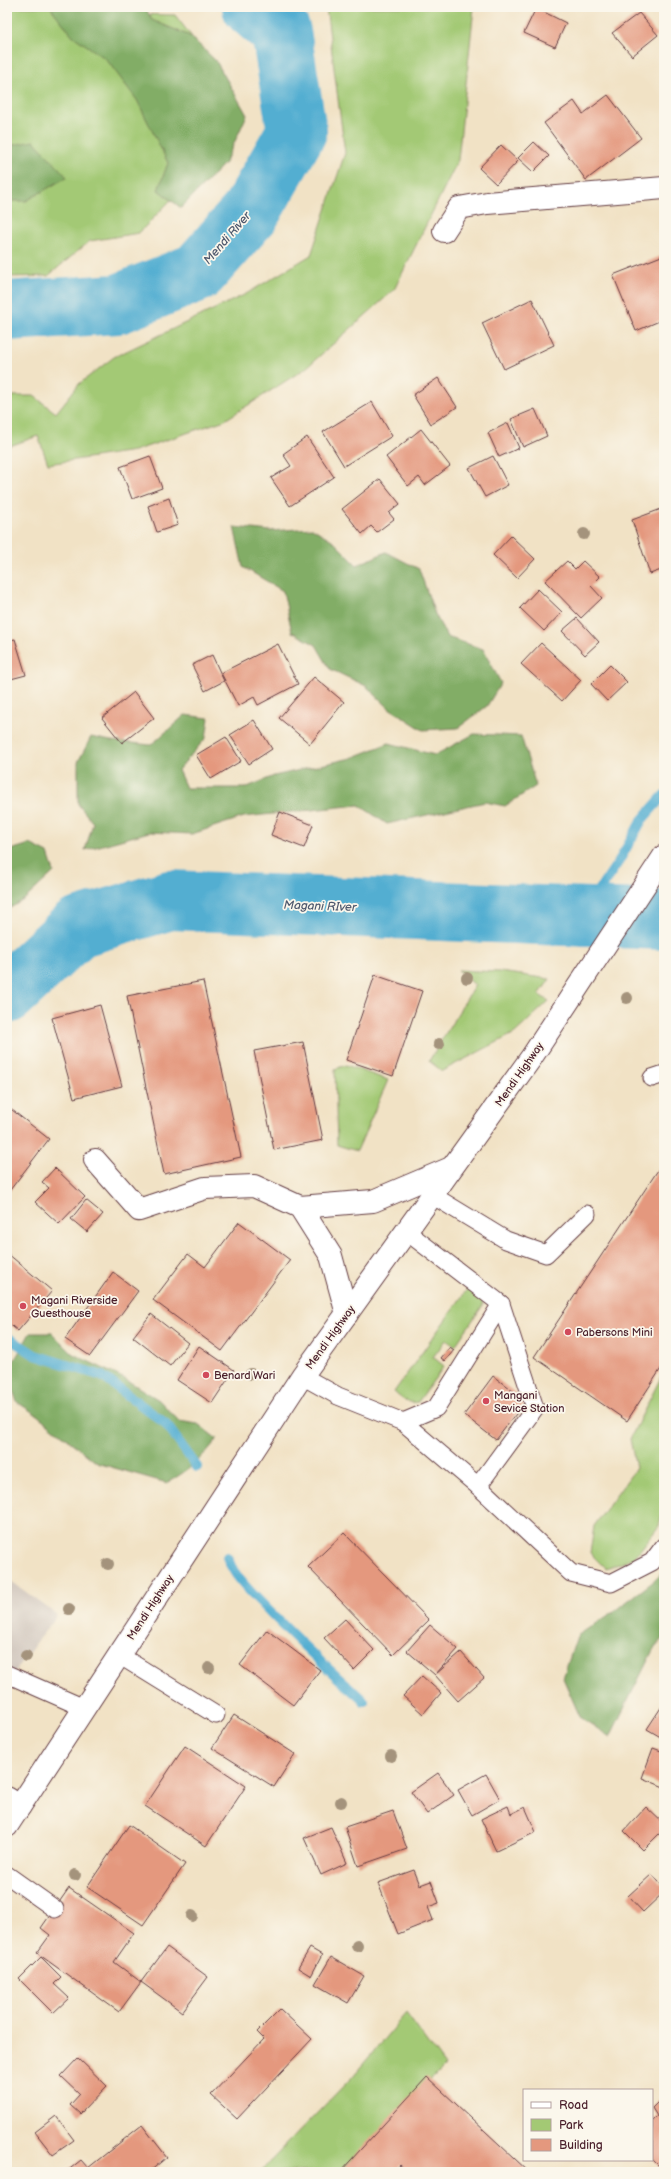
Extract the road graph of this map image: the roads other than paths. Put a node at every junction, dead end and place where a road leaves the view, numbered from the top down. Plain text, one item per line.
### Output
1 (664, 188) edge
2 (444, 231) dead end
3 (662, 858) edge
4 (94, 1160) dead end
5 (451, 1168) junction
6 (432, 1195) junction
7 (300, 1207) junction
8 (587, 1214) dead end
9 (407, 1232) junction
10 (501, 1304) junction
11 (347, 1314) junction
12 (302, 1376) junction
13 (403, 1422) junction
14 (478, 1486) junction
15 (664, 1546) edge
16 (119, 1655) junction
17 (7, 1674) edge
18 (84, 1708) junction
19 (216, 1715) dead end
20 (14, 1802) edge
21 (7, 1826) edge
22 (7, 1875) edge
23 (55, 1909) dead end

1 - 2 main road
3 - 5 main road, Mendi Highway
4 - 7 main road
5 - 6 main road, Mendi Highway
5 - 7 main road
6 - 8 lane
6 - 9 main road, Mendi Highway
7 - 11 main road
9 - 10 lane
9 - 11 main road, Mendi Highway
10 - 13 lane
10 - 14 lane
11 - 12 main road, Mendi Highway
12 - 13 lane
12 - 16 main road, Mendi Highway
13 - 14 lane
14 - 15 lane
16 - 18 main road, Mendi Highway
16 - 19 lane
17 - 18 lane
18 - 20 main road, Mendi Highway
20 - 21 main road, Mendi Highway
22 - 23 lane

